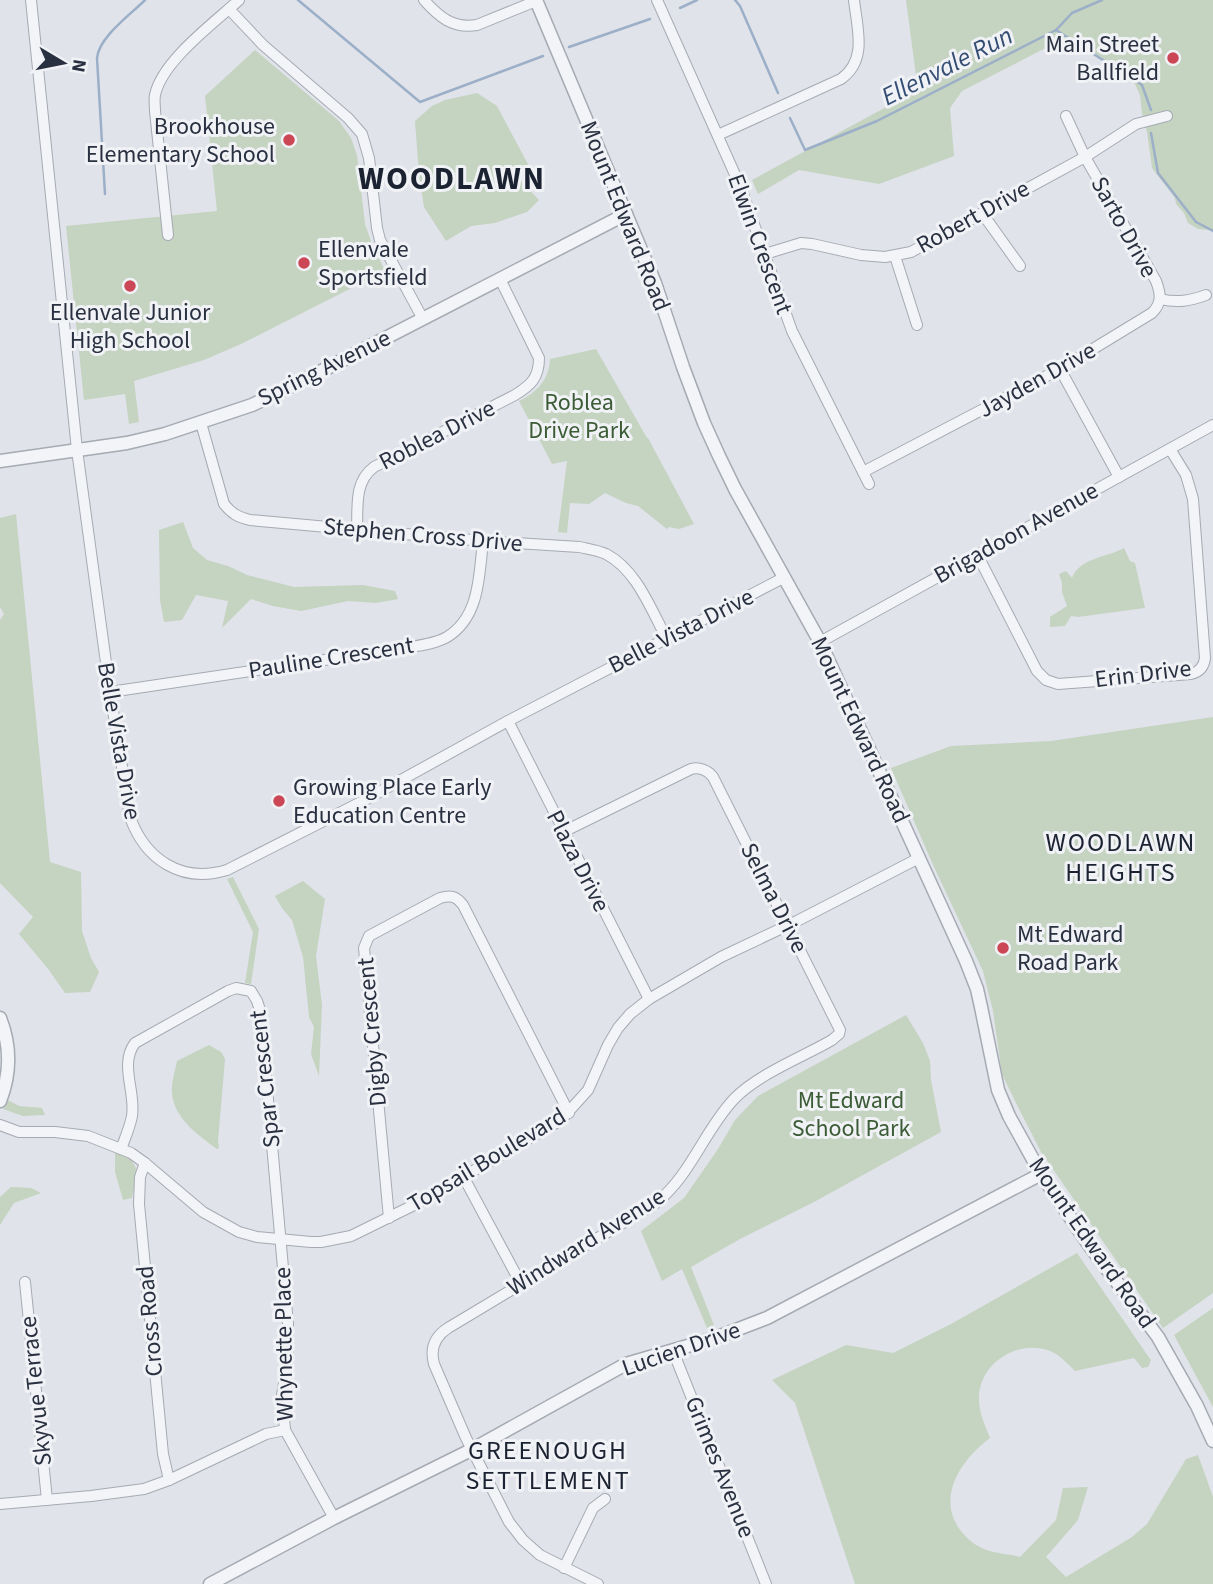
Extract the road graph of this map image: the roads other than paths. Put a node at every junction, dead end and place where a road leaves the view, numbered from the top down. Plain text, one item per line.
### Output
1 (31, 0) edge
2 (239, 0) edge
3 (424, 0) edge
4 (657, 0) edge
5 (854, 0) edge
6 (536, 1) edge
7 (229, 9) junction
8 (1066, 116) dead end
9 (1167, 116) dead end
10 (718, 135) junction
11 (1084, 156) junction
12 (982, 213) junction
13 (626, 214) junction
14 (168, 235) dead end
15 (765, 254) junction
16 (895, 256) junction
17 (1020, 266) dead end
18 (500, 279) junction
19 (1206, 295) dead end
20 (1160, 299) junction
21 (423, 319) junction
22 (917, 325) dead end
23 (1060, 369) junction
24 (201, 423) junction
25 (1213, 425) edge
26 (1170, 449) junction
27 (76, 450) junction
28 (0, 461) edge
29 (863, 472) junction
30 (1118, 477) junction
31 (869, 484) dead end
32 (357, 529) junction
33 (483, 541) junction
34 (977, 554) junction
35 (785, 578) junction
36 (667, 639) junction
37 (820, 642) junction
38 (110, 692) junction
39 (508, 721) junction
40 (564, 832) junction
41 (919, 858) junction
42 (789, 926) junction
43 (649, 999) junction
44 (0, 1018) edge
45 (840, 1029) joint
46 (0, 1101) edge
47 (569, 1113) junction
48 (0, 1125) edge
49 (121, 1149) junction
50 (145, 1163) junction
51 (1041, 1174) junction
52 (463, 1176) junction
53 (388, 1219) junction
54 (281, 1241) junction
55 (25, 1282) dead end
56 (521, 1284) junction
57 (673, 1351) junction
58 (285, 1430) junction
59 (1213, 1441) edge
60 (471, 1450) junction
61 (169, 1480) junction
62 (605, 1499) dead end
63 (47, 1500) junction
64 (0, 1504) edge
65 (334, 1518) junction
66 (564, 1568) junction
67 (210, 1584) edge
68 (598, 1584) edge
69 (766, 1584) edge

1 - 27 street, Belle Vista Drive
2 - 7 street
3 - 6 street
4 - 10 street, Elwin Crescent
5 - 10 street
6 - 13 street, Mount Edward Road
7 - 14 street
7 - 21 street
8 - 11 street, Sarto Drive
9 - 11 street, Robert Drive
10 - 15 street, Elwin Crescent
11 - 12 street, Robert Drive
11 - 20 street, Sarto Drive
12 - 16 street, Robert Drive
12 - 17 street
13 - 18 street, Spring Avenue
13 - 35 street, Mount Edward Road
15 - 16 street, Robert Drive
15 - 29 street, Elwin Crescent
16 - 22 street
18 - 21 street, Spring Avenue
18 - 32 street, Roblea Drive
19 - 20 street
20 - 23 street, Jayden Drive
21 - 24 street, Spring Avenue
23 - 29 street, Jayden Drive
23 - 30 street
24 - 27 street, Spring Avenue
24 - 32 street, Stephen Cross Drive
25 - 26 street, Brigadoon Avenue
26 - 30 street, Brigadoon Avenue
26 - 34 street, Erin Drive
27 - 28 street, Spring Avenue
27 - 38 street, Belle Vista Drive
29 - 31 street, Elwin Crescent
30 - 34 street, Brigadoon Avenue
32 - 33 street, Stephen Cross Drive
33 - 36 street, Stephen Cross Drive
33 - 38 street, Pauline Crescent
34 - 37 street, Brigadoon Avenue
35 - 36 street, Belle Vista Drive
35 - 37 street, Mount Edward Road
36 - 39 street, Belle Vista Drive
37 - 41 street, Mount Edward Road
38 - 39 street, Belle Vista Drive
39 - 40 street, Plaza Drive
40 - 42 street, Selma Drive
40 - 43 street, Plaza Drive
41 - 42 street, Topsail Boulevard
41 - 51 street, Mount Edward Road
42 - 43 street, Topsail Boulevard
42 - 45 street, Selma Drive
43 - 47 street, Topsail Boulevard
44 - 46 street
45 - 56 street, Windward Avenue
47 - 52 street, Topsail Boulevard
47 - 53 street, Digby Crescent
48 - 49 street, Topsail Boulevard
49 - 50 street, Topsail Boulevard
49 - 54 street, Spar Crescent
50 - 54 street, Topsail Boulevard
50 - 61 street, Cross Road
51 - 57 street, Lucien Drive
51 - 59 street, Mount Edward Road
52 - 53 street, Topsail Boulevard
52 - 56 street
53 - 54 street, Topsail Boulevard
54 - 58 street, Whynette Place
55 - 63 street, Skyvue Terrace
56 - 60 street, Windward Avenue
57 - 60 street, Lucien Drive
57 - 69 street, Grimes Avenue
58 - 61 street
58 - 65 street, Whynette Place
60 - 65 street, Lucien Drive
60 - 66 street
61 - 63 street
62 - 66 street
63 - 64 street
65 - 67 street, Lucien Drive
66 - 68 street

